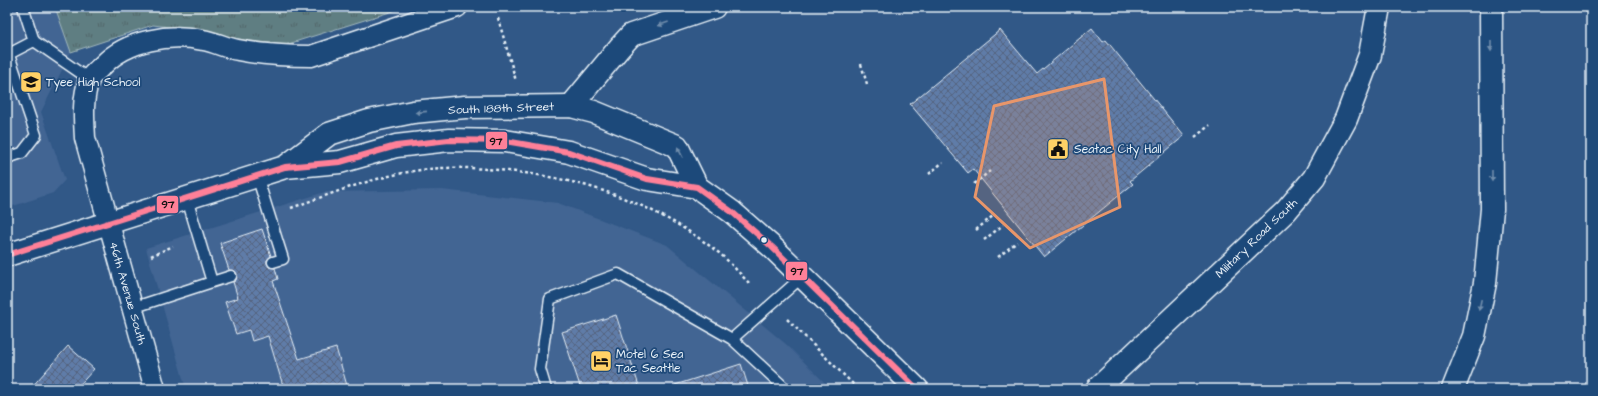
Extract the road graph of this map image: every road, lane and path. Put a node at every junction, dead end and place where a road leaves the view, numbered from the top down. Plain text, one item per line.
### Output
1 (23, 7) edge
2 (454, 7) edge
3 (714, 7) edge
4 (1379, 7) edge
5 (1491, 7) edge
6 (498, 18) dead end
7 (34, 41) junction
8 (8, 55) edge
9 (861, 64) dead end
10 (89, 79) junction
11 (516, 81) dead end
12 (867, 84) dead end
13 (571, 106) junction
14 (1210, 126) dead end
15 (1195, 137) dead end
16 (7, 158) edge
17 (943, 162) dead end
18 (285, 167) junction
19 (990, 172) dead end
20 (928, 174) dead end
21 (257, 176) junction
22 (974, 184) dead end
23 (697, 187) junction
24 (186, 198) junction
25 (291, 208) dead end
26 (994, 215) dead end
27 (108, 224) junction
28 (1003, 225) dead end
29 (976, 230) dead end
30 (984, 240) dead end
31 (1017, 242) dead end
32 (173, 246) dead end
33 (7, 255) edge
34 (151, 256) dead end
35 (998, 257) dead end
36 (273, 262) dead end
37 (231, 276) dead end
38 (802, 277) junction
39 (212, 282) junction
40 (749, 283) dead end
41 (132, 308) junction
42 (787, 319) dead end
43 (732, 338) junction
44 (151, 386) edge
45 (546, 389) edge
46 (786, 389) edge
47 (858, 389) edge
48 (917, 389) edge
49 (1097, 389) edge
50 (1453, 389) edge

1 - 7 lane
2 - 10 street
3 -> 13 main road
4 - 49 main road, Military Road South
5 -> 50 main road
6 - 11 path
7 - 8 lane
7 - 10 lane
8 - 16 lane
9 - 12 path
10 - 27 street, 46th Avenue South
13 -> 18 main road, South 188th Street
23 -> 13 main road, South 188th Street
14 - 15 path
17 - 20 path
18 - 21 main road, South 188th Street
18 - 23 main road, South 188th Street
19 - 22 path
21 - 24 main road, South 188th Street
21 - 36 lane
23 - 38 main road, South 188th Street
24 - 27 main road, South 188th Street
24 - 39 lane
25 - 40 path
26 - 29 path
27 - 33 main road, South 188th Street
27 - 41 street, 46th Avenue South
28 - 30 path
31 - 35 path
32 - 34 path
37 - 39 lane
38 - 43 lane
38 - 48 main road, South 188th Street
39 - 41 lane
41 - 44 street, 46th Avenue South
42 - 47 path
43 - 45 lane
43 - 46 lane

